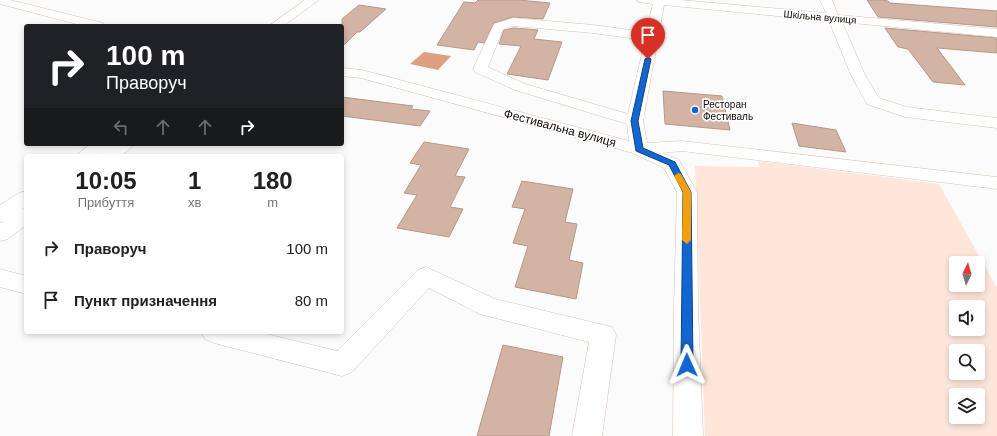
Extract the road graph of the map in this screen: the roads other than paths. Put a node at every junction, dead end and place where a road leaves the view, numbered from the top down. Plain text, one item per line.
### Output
1 (643, 0) edge
2 (826, 0) edge
3 (0, 1) edge
4 (318, 2) edge
5 (659, 2) junction
6 (833, 18) junction
7 (91, 24) edge
8 (278, 24) edge
9 (294, 24) edge
10 (997, 33) edge
11 (652, 37) junction
12 (344, 72) edge
13 (635, 121) junction
14 (997, 123) edge
15 (114, 146) edge
16 (96, 149) edge
17 (639, 150) junction
18 (997, 183) edge
19 (24, 198) edge
20 (0, 215) edge
21 (24, 216) edge
22 (0, 234) edge
23 (0, 278) edge
24 (24, 284) edge
25 (222, 334) edge
26 (587, 436) edge
27 (688, 436) edge

1 - 5 street, Шкільна вулиця
2 - 6 street
3 - 7 street
4 - 8 street
4 - 9 street
5 - 6 street, Шкільна вулиця
5 - 11 street
6 - 10 street, Шкільна вулиця
6 - 14 street
11 - 13 street
11 - 13 street
12 - 17 street, Фестивальна вулиця
13 - 17 street
15 - 16 street
17 - 18 street
17 - 27 street, Фестивальна вулиця
19 - 20 street
21 - 22 street
23 - 24 street
25 - 26 street

